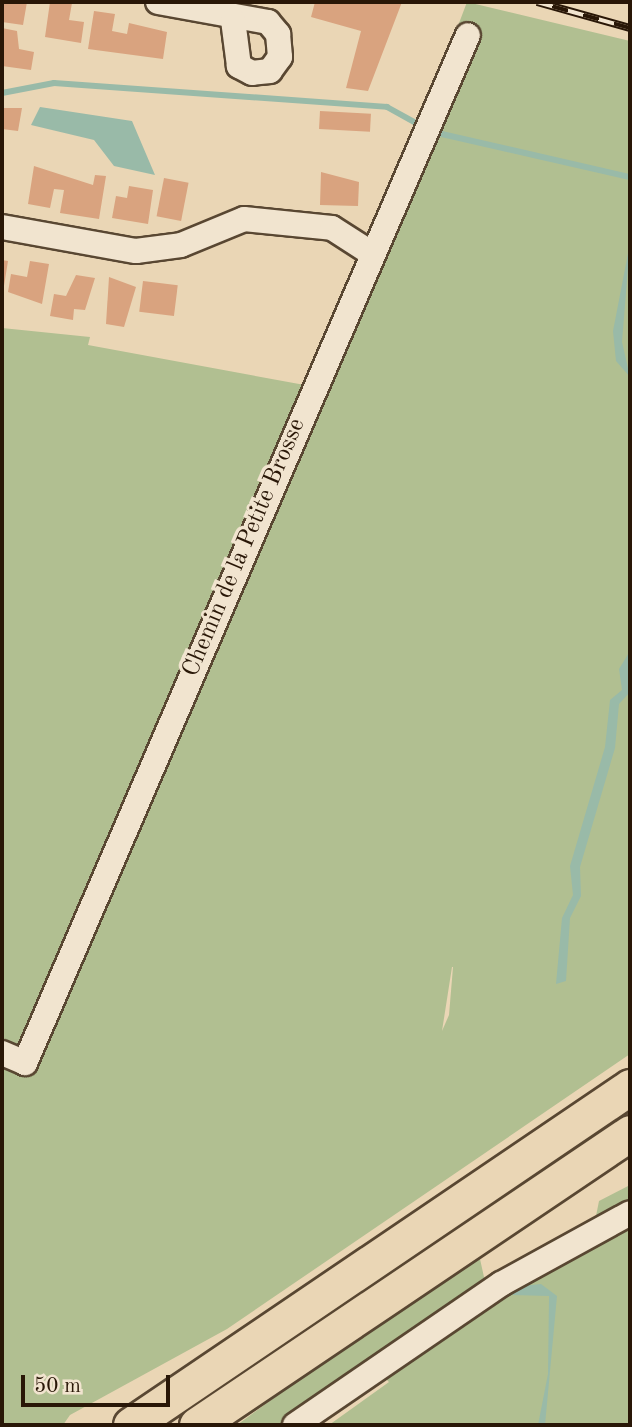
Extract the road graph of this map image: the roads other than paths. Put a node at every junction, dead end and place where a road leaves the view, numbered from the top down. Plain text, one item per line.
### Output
1 (158, 2) edge
2 (233, 20) dead end
3 (468, 35) dead end
4 (2, 227) edge
5 (371, 253) junction
6 (2, 1053) edge
7 (630, 1087) edge
8 (630, 1133) edge
9 (630, 1213) edge
10 (131, 1425) edge
11 (197, 1425) edge
12 (295, 1425) edge

1 - 2 street
3 - 5 street, Chemin de la Petite Brosse
4 - 5 street
5 - 6 street, Chemin de la Petite Brosse
7 - 10 highway
8 - 11 highway
9 - 12 street

